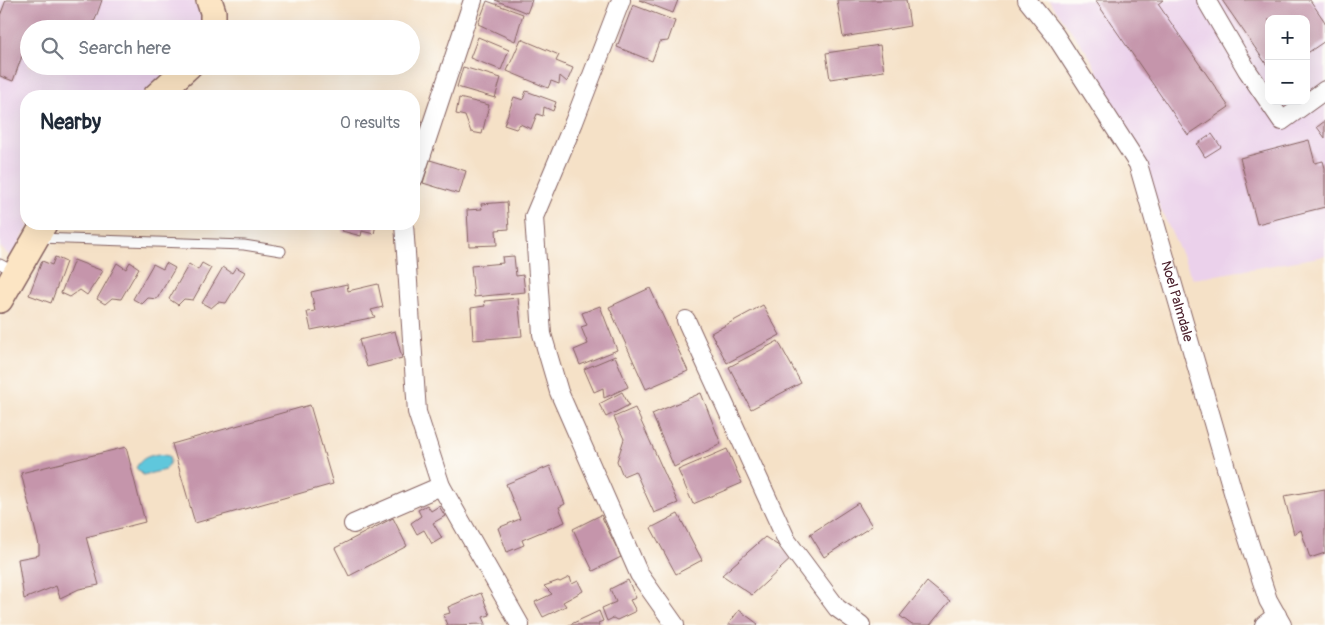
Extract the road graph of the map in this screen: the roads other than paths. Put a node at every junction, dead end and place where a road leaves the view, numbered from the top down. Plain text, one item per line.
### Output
1 (209, 0) edge
2 (474, 0) edge
3 (621, 0) edge
4 (1026, 0) edge
5 (1206, 0) edge
6 (213, 20) edge
7 (179, 75) edge
8 (163, 90) edge
9 (1325, 90) edge
10 (420, 160) edge
11 (404, 230) edge
12 (40, 231) edge
13 (280, 251) dead end
14 (8, 268) edge
15 (0, 300) edge
16 (686, 320) dead end
17 (441, 486) junction
18 (354, 524) dead end
19 (1274, 622) edge
20 (520, 625) edge
21 (675, 625) edge
22 (861, 625) edge

1 - 6 main road
2 - 10 street
3 - 21 street
4 - 19 street, Noel Palmdale
5 - 9 street
7 - 8 main road
11 - 17 street
12 - 13 lane
12 - 14 main road
14 - 15 main road
16 - 22 street
17 - 18 street
17 - 20 street

